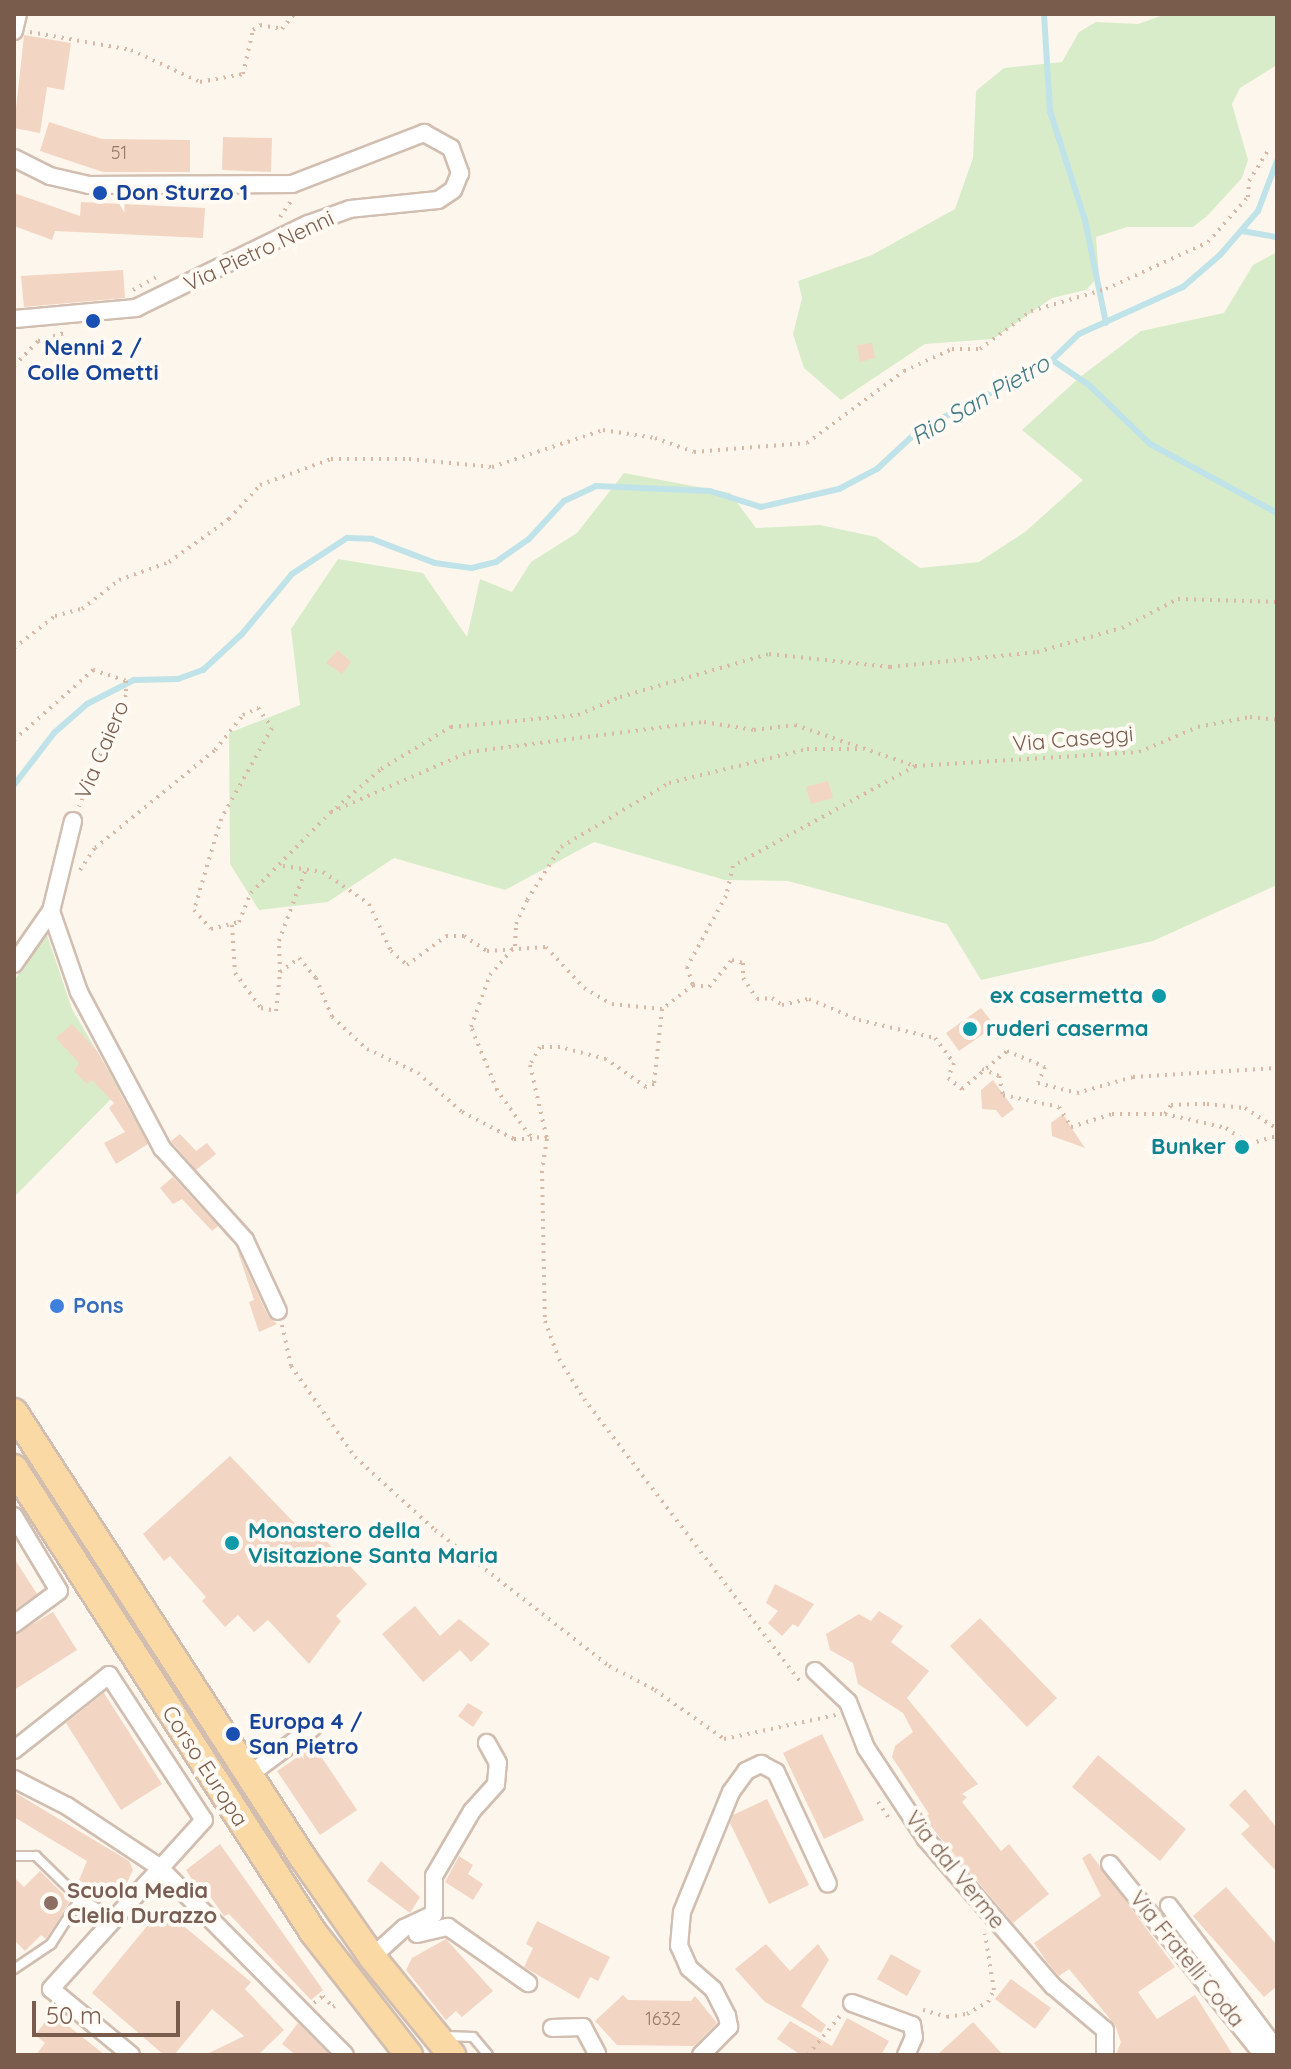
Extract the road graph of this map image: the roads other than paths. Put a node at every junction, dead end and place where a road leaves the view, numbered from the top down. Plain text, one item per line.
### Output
1 (18, 14) edge
2 (14, 30) edge
3 (14, 158) edge
4 (14, 319) edge
5 (73, 821) road end
6 (51, 911) junction
7 (14, 964) edge
8 (278, 1311) road end
9 (14, 1412) edge
10 (14, 1468) edge
11 (14, 1516) edge
12 (14, 1624) edge
13 (815, 1671) dead end
14 (312, 1728) dead end
15 (487, 1743) dead end
16 (14, 1750) edge
17 (249, 1775) junction
18 (14, 1779) edge
19 (14, 1856) edge
20 (1110, 1864) dead end
21 (159, 1867) junction
22 (828, 1884) dead end
23 (80, 1899) junction
24 (1169, 1906) dead end
25 (114, 1917) junction
26 (379, 1951) junction
27 (14, 1969) edge
28 (528, 1983) dead end
29 (852, 2003) road end
30 (552, 2028) dead end
31 (444, 2045) edge
32 (1277, 2050) edge
33 (600, 2054) edge
34 (131, 2055) edge
35 (345, 2055) edge
36 (409, 2055) edge
37 (488, 2055) edge
38 (701, 2055) edge
39 (906, 2055) edge
40 (1105, 2055) edge
41 (1263, 2055) edge

1 - 2 street
3 - 4 street, Via Pietro Nenni
5 - 6 street, Via Caiero
6 - 7 street
6 - 8 street
9 - 17 main road, Corso Europa
10 - 36 main road, Corso Europa
11 - 12 street
13 - 40 street, Via dal Verme
14 - 17 street
15 - 26 street
16 - 21 street
17 - 26 main road, Corso Europa
18 - 21 street
19 - 23 lane
20 - 41 street, Via Fratelli Coda
21 - 25 street
21 - 35 street
22 - 38 street
23 - 25 lane
23 - 27 lane
24 - 32 street, Via Fratelli Coda
25 - 34 street
26 - 28 street
26 - 31 main road, Corso Europa
29 - 39 street
30 - 33 street
31 - 37 lane

